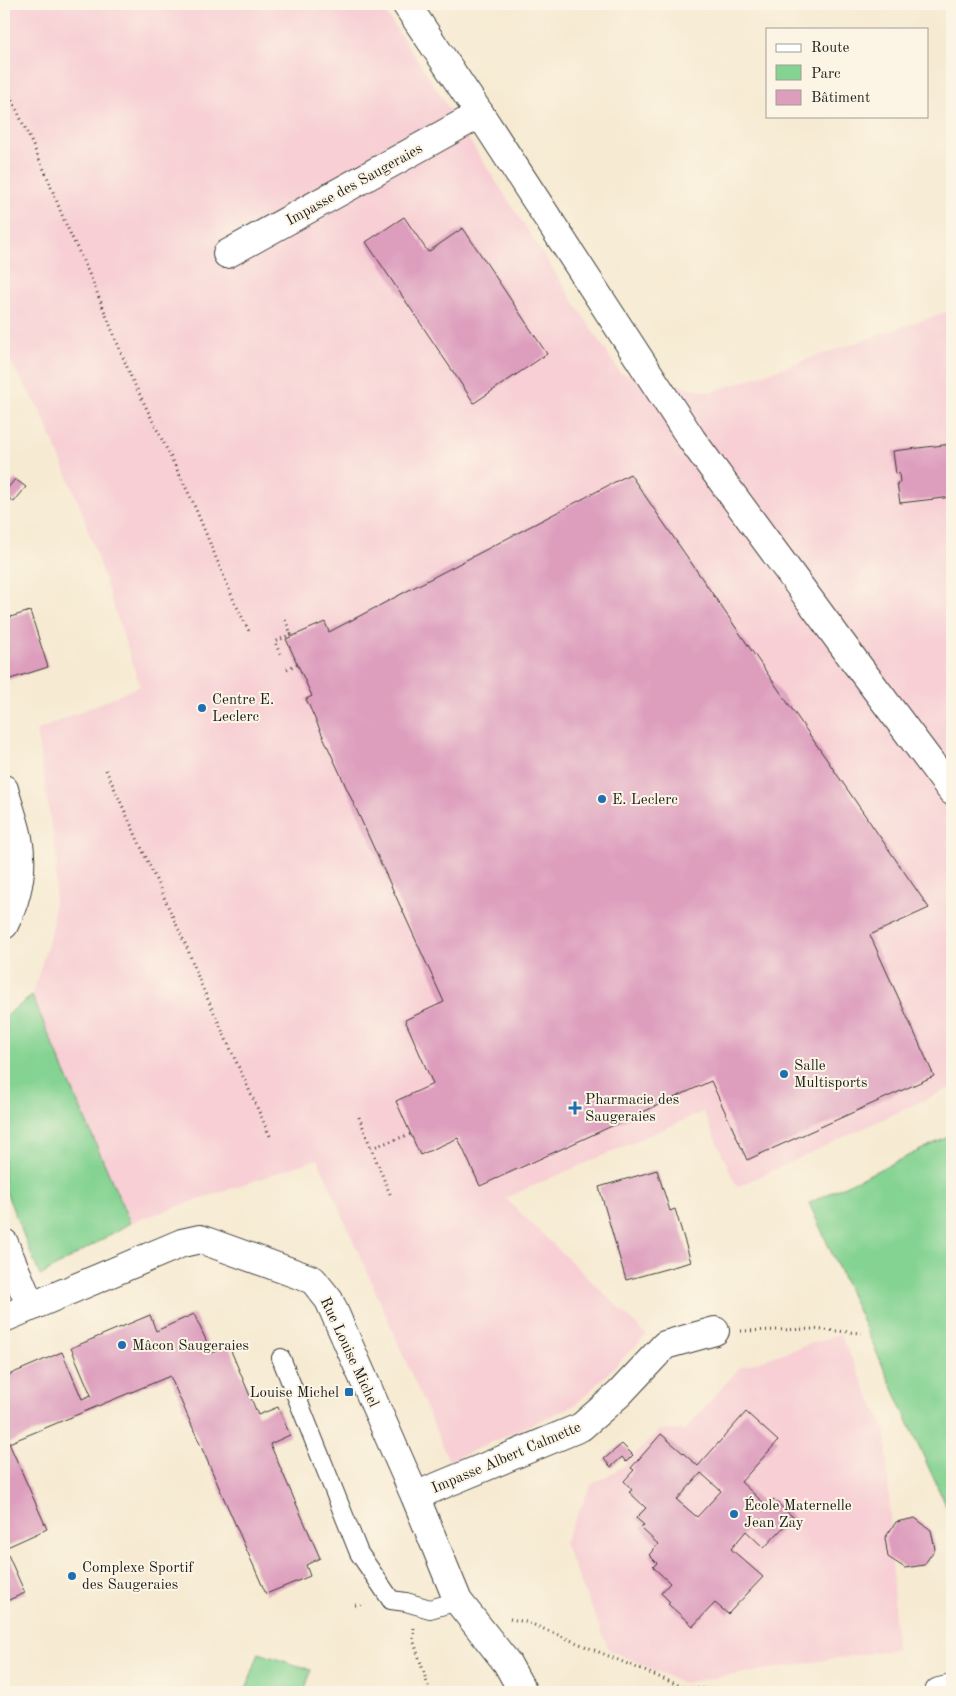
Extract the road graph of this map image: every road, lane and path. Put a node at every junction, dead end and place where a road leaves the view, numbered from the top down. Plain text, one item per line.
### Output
1 (406, 4) edge
2 (4, 82) edge
3 (480, 114) junction
4 (227, 254) dead end
5 (285, 619) dead end
6 (250, 633) dead end
7 (280, 654) dead end
8 (298, 664) dead end
9 (287, 669) dead end
10 (106, 770) dead end
11 (4, 789) edge
12 (952, 791) edge
13 (4, 925) edge
14 (359, 1117) dead end
15 (411, 1134) dead end
16 (270, 1136) dead end
17 (371, 1148) junction
18 (390, 1194) dead end
19 (4, 1243) edge
20 (31, 1307) junction
21 (4, 1318) edge
22 (714, 1331) joint
23 (861, 1333) dead end
24 (281, 1358) dead end
25 (415, 1496) junction
26 (458, 1601) junction
27 (418, 1605) junction
28 (503, 1617) dead end
29 (952, 1689) edge
30 (430, 1692) edge
31 (523, 1692) edge
32 (735, 1692) edge
33 (939, 1692) edge

1 - 3 street
2 - 6 path
3 - 4 street, Impasse des Saugeraies
3 - 12 street
5 - 7 path
8 - 9 path
10 - 16 path
11 - 13 street
14 - 17 path
15 - 17 path
17 - 18 path
19 - 20 street
20 - 21 street, Rue Louise Michel
20 - 25 street, Rue Louise Michel
22 - 23 path
22 - 25 street, Impasse Albert Calmette
24 - 27 lane
25 - 26 street, Rue Louise Michel
26 - 27 lane
26 - 31 street, Rue Louise Michel
27 - 30 path
28 - 32 path
29 - 33 street

